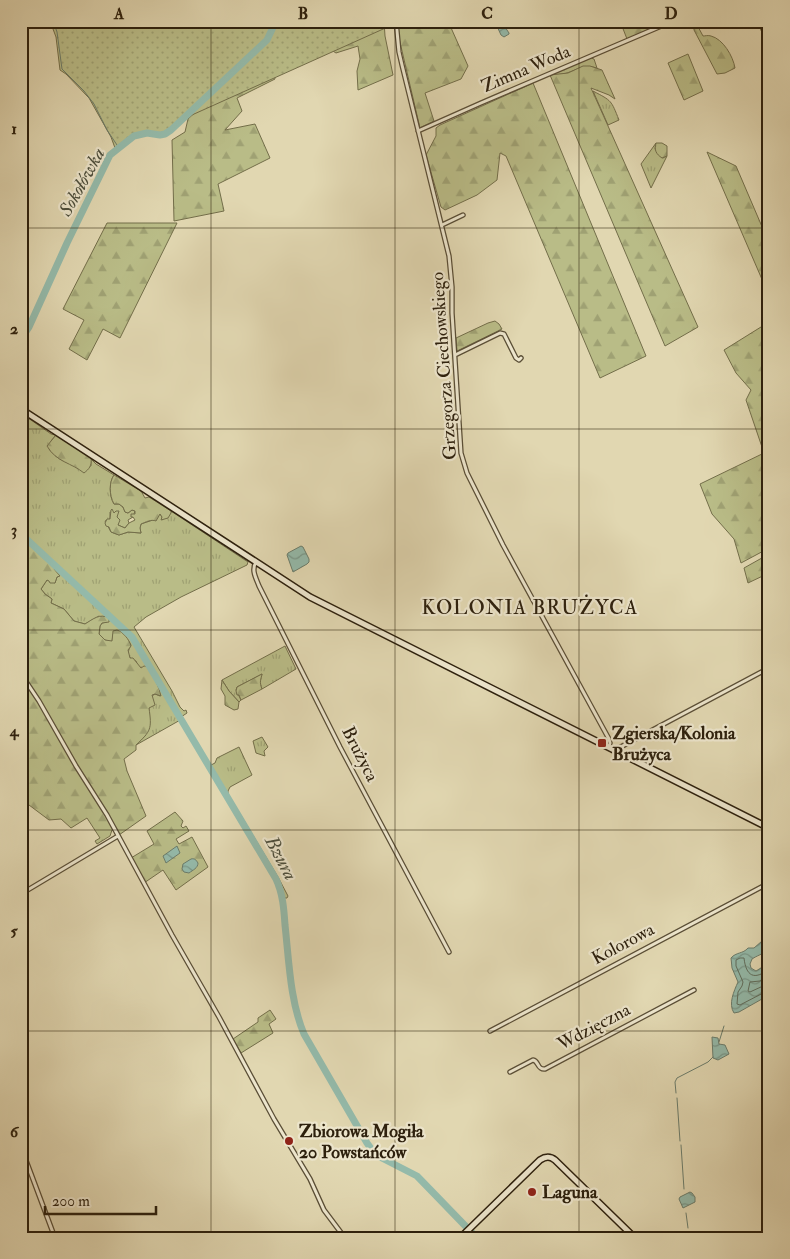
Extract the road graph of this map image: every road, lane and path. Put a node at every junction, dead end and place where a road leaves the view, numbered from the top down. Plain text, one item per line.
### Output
1 (396, 21) edge
2 (672, 21) edge
3 (418, 131) junction
4 (463, 215) dead end
5 (442, 225) junction
6 (455, 355) junction
7 (521, 358) dead end
8 (21, 409) edge
9 (254, 564) junction
10 (769, 668) edge
11 (21, 674) edge
12 (612, 748) junction
13 (769, 828) edge
14 (118, 836) junction
15 (769, 882) edge
16 (21, 894) edge
17 (449, 952) dead end
18 (694, 990) dead end
19 (490, 1031) dead end
20 (510, 1072) dead end
21 (21, 1147) edge
22 (55, 1238) edge
23 (345, 1238) edge
24 (460, 1238) edge
25 (635, 1238) edge

1 - 3 street, Grzegorza Ciechowskiego
2 - 3 street, Zimna Woda
3 - 5 street, Grzegorza Ciechowskiego
4 - 5 street
5 - 6 street, Grzegorza Ciechowskiego
6 - 7 street
6 - 12 street, Grzegorza Ciechowskiego
8 - 9 main road
9 - 12 main road
9 - 17 street, Brużyca
10 - 12 street
11 - 14 street
12 - 13 main road
14 - 16 street
14 - 23 street
15 - 19 street, Kolorowa
18 - 20 street, Wdzięczna
21 - 22 street
24 - 25 main road

